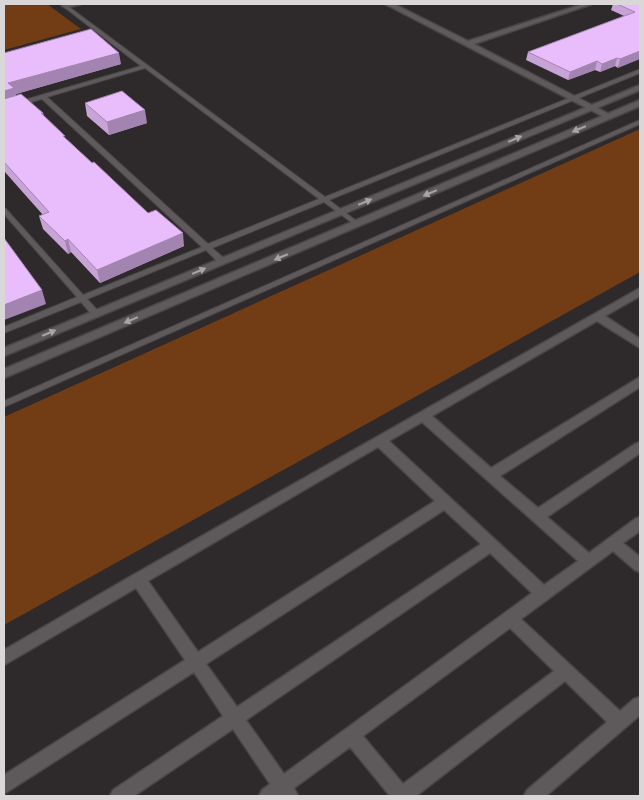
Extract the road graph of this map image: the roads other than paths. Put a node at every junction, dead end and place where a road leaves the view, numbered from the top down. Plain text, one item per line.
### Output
1 (76, 4) edge
2 (389, 4) edge
3 (410, 4) edge
4 (589, 4) edge
5 (64, 5) edge
6 (397, 8) junction
7 (97, 30) junction
8 (88, 32) edge
9 (468, 44) junction
10 (146, 66) junction
11 (640, 71) edge
12 (640, 87) edge
13 (43, 96) junction
14 (574, 98) junction
15 (640, 103) edge
16 (591, 107) junction
17 (4, 108) edge
18 (609, 116) junction
19 (640, 122) edge
20 (324, 200) junction
21 (4, 210) edge
22 (341, 212) junction
23 (358, 224) junction
24 (207, 247) junction
25 (222, 262) junction
26 (640, 292) edge
27 (82, 298) junction
28 (96, 314) junction
29 (598, 316) junction
30 (4, 330) edge
31 (640, 344) edge
32 (4, 352) edge
33 (4, 374) edge
34 (640, 381) edge
35 (4, 404) edge
36 (423, 416) junction
37 (380, 440) junction
38 (640, 447) edge
39 (490, 475) junction
40 (445, 502) junction
41 (537, 516) junction
42 (640, 523) edge
43 (613, 543) junction
44 (490, 545) junction
45 (588, 561) junction
46 (640, 566) edge
47 (138, 579) junction
48 (543, 594) junction
49 (510, 618) junction
50 (4, 658) edge
51 (196, 662) junction
52 (566, 671) junction
53 (640, 705) edge
54 (234, 718) junction
55 (620, 723) junction
56 (351, 735) junction
57 (4, 784) edge
58 (279, 793) edge
59 (119, 796) edge
60 (401, 796) edge
61 (533, 796) edge

1 - 5 street
2 - 6 street
3 - 6 street
4 - 9 street
5 - 7 lane
6 - 9 street
7 - 8 lane
7 - 10 lane
9 - 14 street
10 - 13 lane
10 - 20 lane
11 - 14 lane
12 - 16 street
13 - 17 lane
13 - 24 lane
14 - 16 street
14 - 20 lane
15 - 18 street
16 - 18 street
22 -> 16 street
18 -> 23 street
19 - 35 lane
20 - 22 lane
20 - 24 lane
21 - 27 lane
22 - 23 lane
22 - 25 street
23 -> 33 street
24 - 25 lane
24 - 27 lane
28 -> 25 street
26 - 29 street
27 - 28 lane
27 - 30 lane
32 -> 28 street
29 - 31 street
29 - 36 street
34 - 39 street
36 - 37 street
36 - 39 street
37 - 40 street
37 - 47 street
38 - 41 street
39 - 41 street
40 - 44 street
40 - 51 street
41 - 45 street
42 - 43 street
43 - 45 street
43 - 46 street
44 - 48 street
44 - 54 street
45 - 48 street
47 - 50 street
47 - 51 street
48 - 49 street
49 - 52 street
49 - 56 street
51 - 54 street
51 - 57 street
52 - 55 street
52 - 60 street
53 - 55 street
54 - 58 street
54 - 59 street
55 - 61 street
56 - 58 street
56 - 60 street

